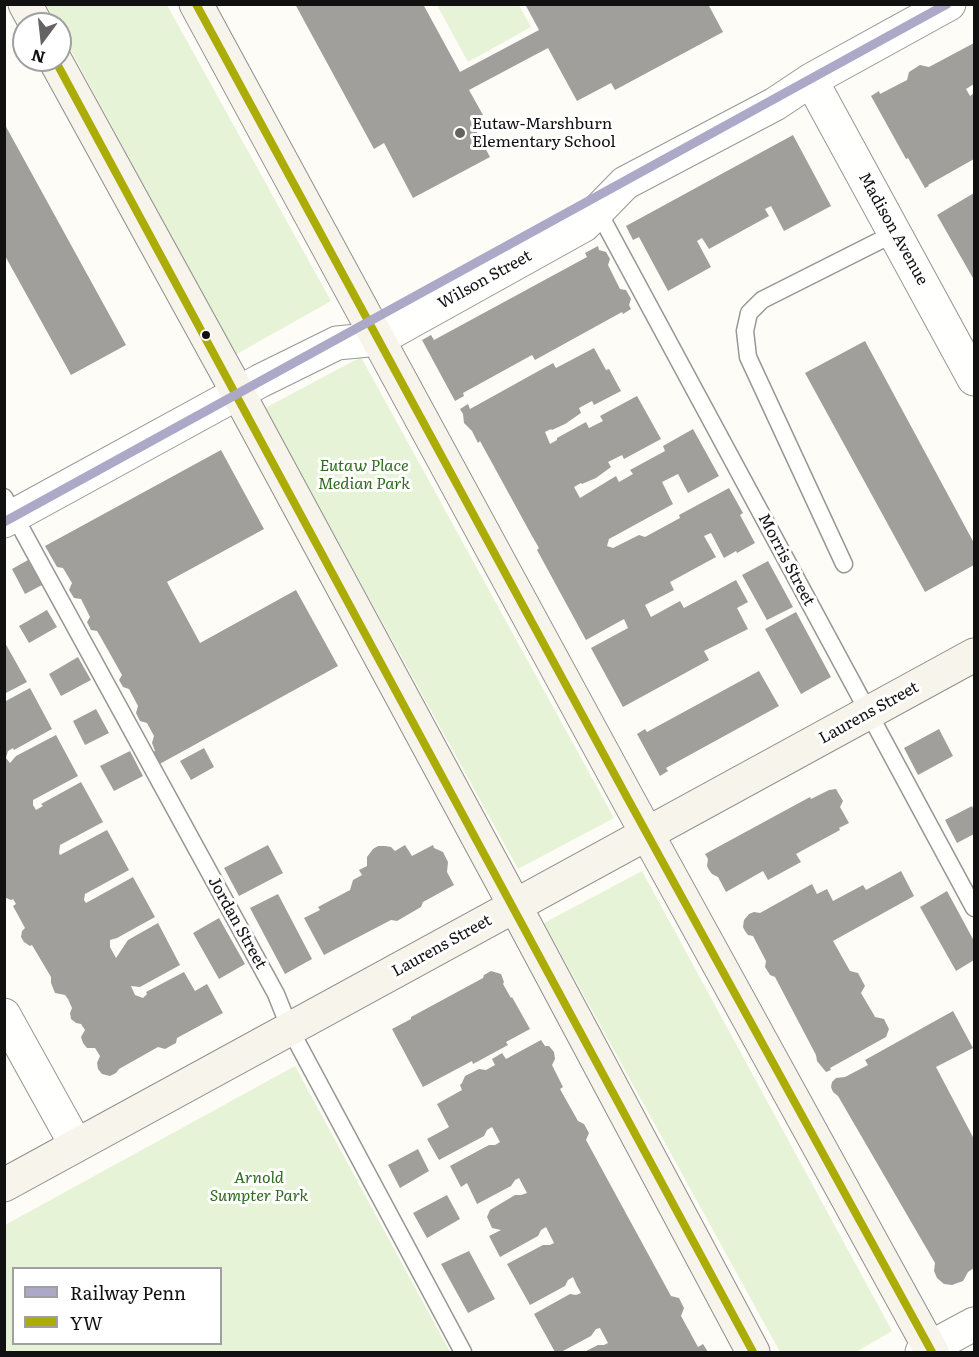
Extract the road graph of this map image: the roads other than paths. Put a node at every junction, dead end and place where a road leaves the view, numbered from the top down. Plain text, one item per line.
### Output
1 (196, 4) edge
2 (949, 4) edge
3 (62, 72) edge
4 (811, 80) junction
5 (598, 212) junction
6 (895, 233) junction
7 (379, 339) junction
8 (975, 378) edge
9 (238, 393) junction
10 (8, 511) edge
11 (844, 564) dead end
12 (975, 655) edge
13 (869, 713) junction
14 (647, 834) junction
15 (515, 906) junction
16 (975, 908) edge
17 (4, 1015) edge
18 (290, 1029) junction
19 (76, 1145) junction
20 (4, 1185) edge
21 (975, 1324) edge
22 (928, 1351) edge
23 (463, 1353) edge
24 (753, 1353) edge

1 - 7 street
2 - 4 street, Wilson Street
3 - 9 street
4 - 5 street, Wilson Street
4 - 6 street, Madison Avenue
5 - 7 street, Wilson Street
5 - 13 lane, Morris Street
6 - 8 street, Madison Avenue
6 - 11 lane
7 - 9 street, Wilson Street
7 - 14 street
9 - 10 street, Wilson Street
9 - 15 street
10 - 18 lane, Jordan Street
12 - 13 street, Laurens Street
13 - 14 street, Laurens Street
13 - 16 lane, Morris Street
14 - 15 street, Laurens Street
14 - 22 street
15 - 18 street, Laurens Street
15 - 24 street
17 - 19 street
18 - 19 street, Laurens Street
18 - 23 lane, Jordan Street
19 - 20 street, Laurens Street
21 - 22 street

